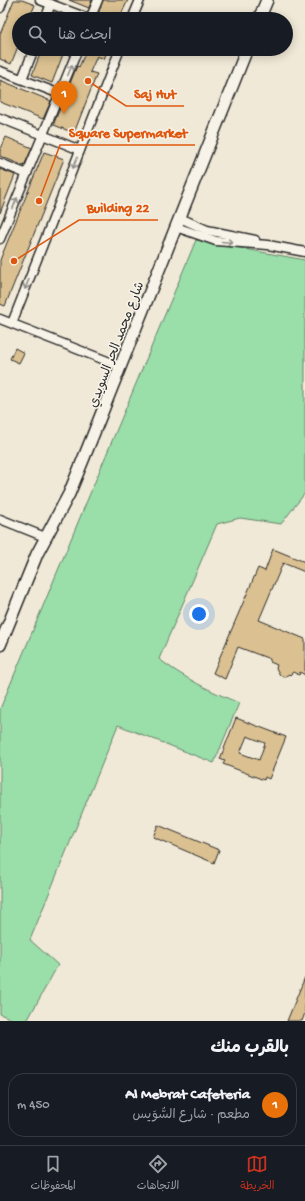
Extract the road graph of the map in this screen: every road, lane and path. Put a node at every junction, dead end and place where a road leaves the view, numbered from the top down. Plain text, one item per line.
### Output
1 (3, 0) edge
2 (40, 0) edge
3 (98, 0) edge
4 (140, 0) edge
5 (267, 0) edge
6 (51, 4) junction
7 (0, 8) edge
8 (48, 12) edge
9 (72, 12) edge
10 (93, 12) edge
11 (135, 12) edge
12 (262, 12) edge
13 (31, 56) edge
14 (75, 56) edge
15 (117, 56) edge
16 (244, 56) edge
17 (0, 71) edge
18 (22, 79) junction
19 (60, 94) junction
20 (0, 118) edge
21 (43, 136) junction
22 (80, 150) junction
23 (0, 163) edge
24 (27, 174) junction
25 (178, 222) junction
26 (0, 239) edge
27 (305, 252) edge
28 (0, 319) edge
29 (12, 323) junction
30 (120, 366) junction
31 (0, 519) edge
32 (45, 537) junction
33 (0, 645) edge

1 - 7 street
2 - 6 street
3 - 10 street
4 - 11 street
5 - 12 street
6 - 8 street
6 - 9 street
13 - 18 street
19 -> 14 street
15 - 22 street
16 - 25 street, شارع محمد الحر السويدي
17 - 18 street
18 - 19 street
19 - 21 street
20 - 21 street
21 - 22 street
21 - 24 street
22 -> 29 street
23 - 24 street
26 -> 24 street
25 - 27 street
25 - 30 street, شارع محمد الحر السويدي
28 - 29 street
29 - 30 street
30 - 32 street, شارع محمد الحر السويدي
31 - 32 street
32 - 33 street, شارع محمد الحر السويدي

